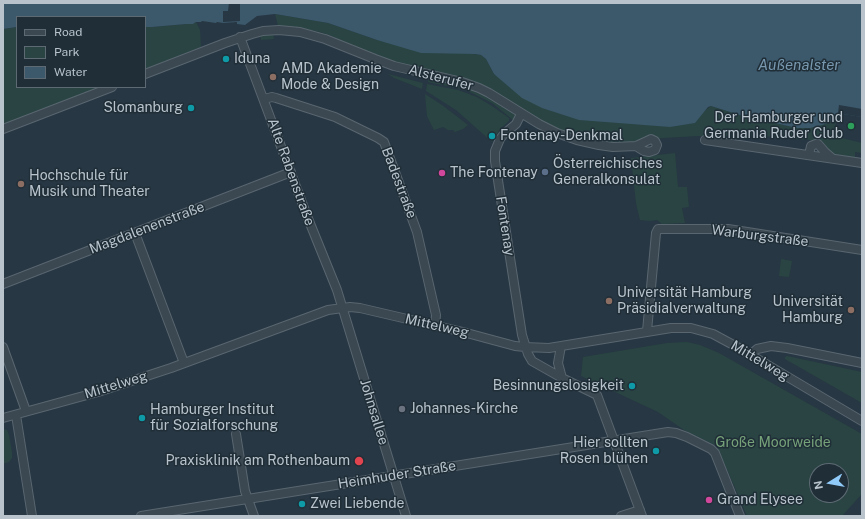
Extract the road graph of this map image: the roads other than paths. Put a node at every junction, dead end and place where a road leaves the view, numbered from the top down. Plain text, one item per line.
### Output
1 (240, 37) junction
2 (146, 74) edge
3 (109, 88) edge
4 (264, 99) junction
5 (521, 114) junction
6 (3, 129) edge
7 (705, 140) dead end
8 (636, 146) dead end
9 (809, 155) junction
10 (835, 159) junction
11 (862, 163) edge
12 (291, 172) junction
13 (136, 233) junction
14 (862, 250) edge
15 (3, 284) edge
16 (343, 307) junction
17 (435, 326) junction
18 (647, 332) junction
19 (561, 346) junction
20 (3, 347) edge
21 (525, 347) junction
22 (751, 354) junction
23 (862, 363) edge
24 (184, 364) junction
25 (562, 378) junction
26 (26, 411) junction
27 (16, 415) junction
28 (3, 418) edge
29 (862, 421) edge
30 (236, 434) dead end
31 (615, 441) junction
32 (394, 475) junction
33 (249, 499) junction
34 (641, 513) edge
35 (32, 516) edge
36 (141, 516) edge
37 (254, 516) edge
38 (406, 516) edge
39 (621, 516) edge
40 (740, 516) edge

1 - 2 street, Alsterufer
1 - 4 street, Alte Rabenstraße
1 - 5 street, Alsterufer
3 - 6 street
4 - 12 street, Alte Rabenstraße
4 - 17 street, Badestraße
5 - 8 street, Alsterufer
5 - 21 street, Fontenay
7 - 9 street
9 - 10 street
9 - 10 street
10 - 11 street
12 - 13 street, Magdalenenstraße
12 - 16 street, Alte Rabenstraße
13 - 15 street, Magdalenenstraße
13 - 24 street
14 - 18 street, Warburgstraße
16 - 17 street, Mittelweg
16 - 24 street, Mittelweg
16 - 32 street, Johnsallee
17 - 21 street, Mittelweg
18 - 19 street, Mittelweg
18 - 22 street, Mittelweg
19 - 21 street, Mittelweg
19 - 25 street
20 - 26 street
21 - 25 street
22 - 23 street
22 - 29 street, Mittelweg
24 - 26 street, Mittelweg
25 - 31 street
26 - 27 street, Mittelweg
27 - 28 street, Mittelweg
27 - 35 street
30 - 33 street
31 - 32 street, Heimhuder Straße
31 - 34 street
31 - 40 street, Heimhuder Straße
32 - 33 street, Heimhuder Straße
32 - 38 street, Johnsallee
33 - 36 street, Heimhuder Straße
33 - 37 street
34 - 39 street

